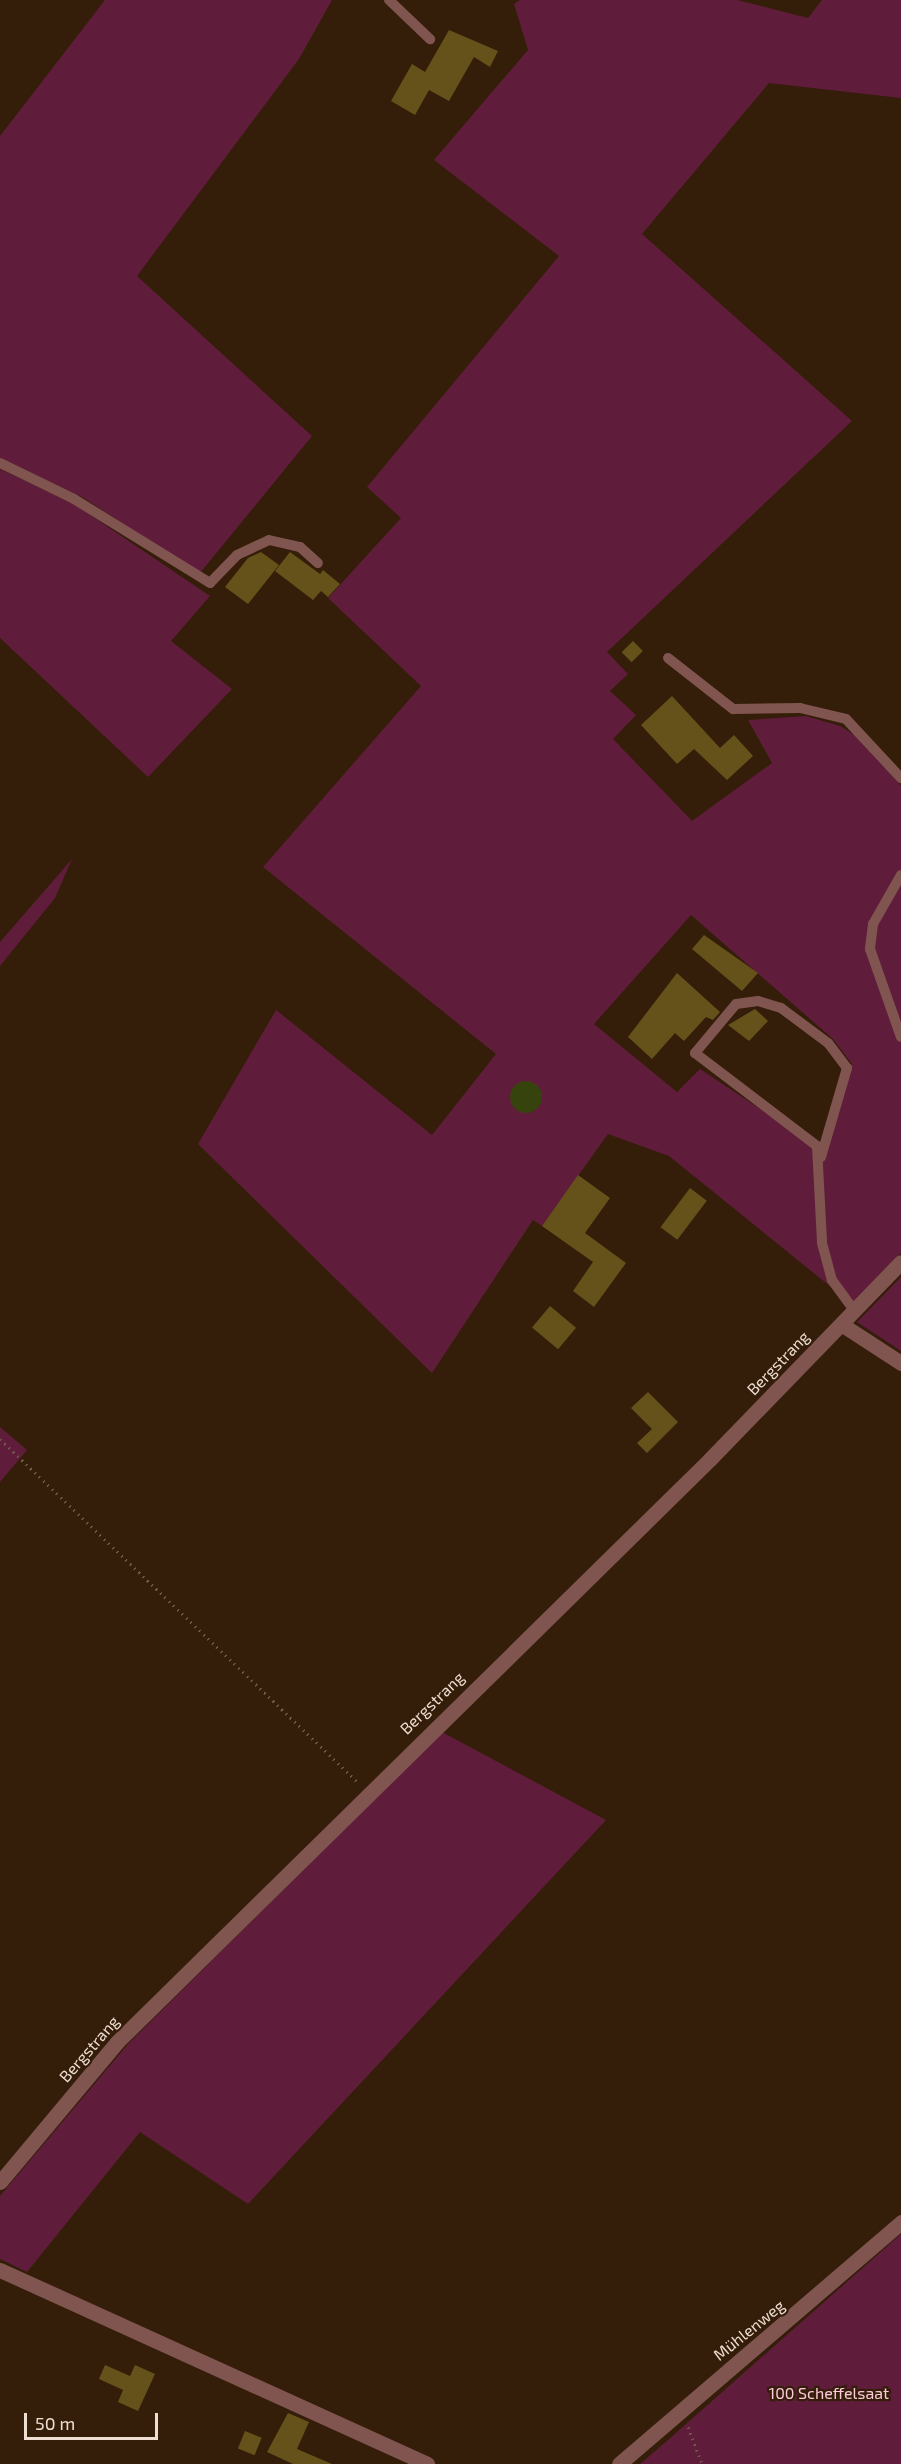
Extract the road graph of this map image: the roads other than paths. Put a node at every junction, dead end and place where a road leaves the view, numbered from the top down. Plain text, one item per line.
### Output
1 (389, 0) edge
2 (430, 39) dead end
3 (0, 463) edge
4 (318, 563) dead end
5 (668, 658) dead end
6 (901, 778) edge
7 (901, 874) edge
8 (901, 1037) edge
9 (821, 1157) junction
10 (901, 1262) edge
11 (853, 1310) junction
12 (841, 1324) junction
13 (901, 1363) edge
14 (0, 2182) edge
15 (901, 2222) edge
16 (0, 2270) edge
17 (427, 2464) edge
18 (619, 2464) edge

1 - 2 lane
3 - 4 lane
5 - 6 lane
7 - 8 lane
9 - 9 lane
9 - 11 lane
10 - 11 street, Bergstrang
11 - 12 street, Bergstrang
12 - 13 street
12 - 14 street, Bergstrang
15 - 18 street, Mühlenweg
16 - 17 street

